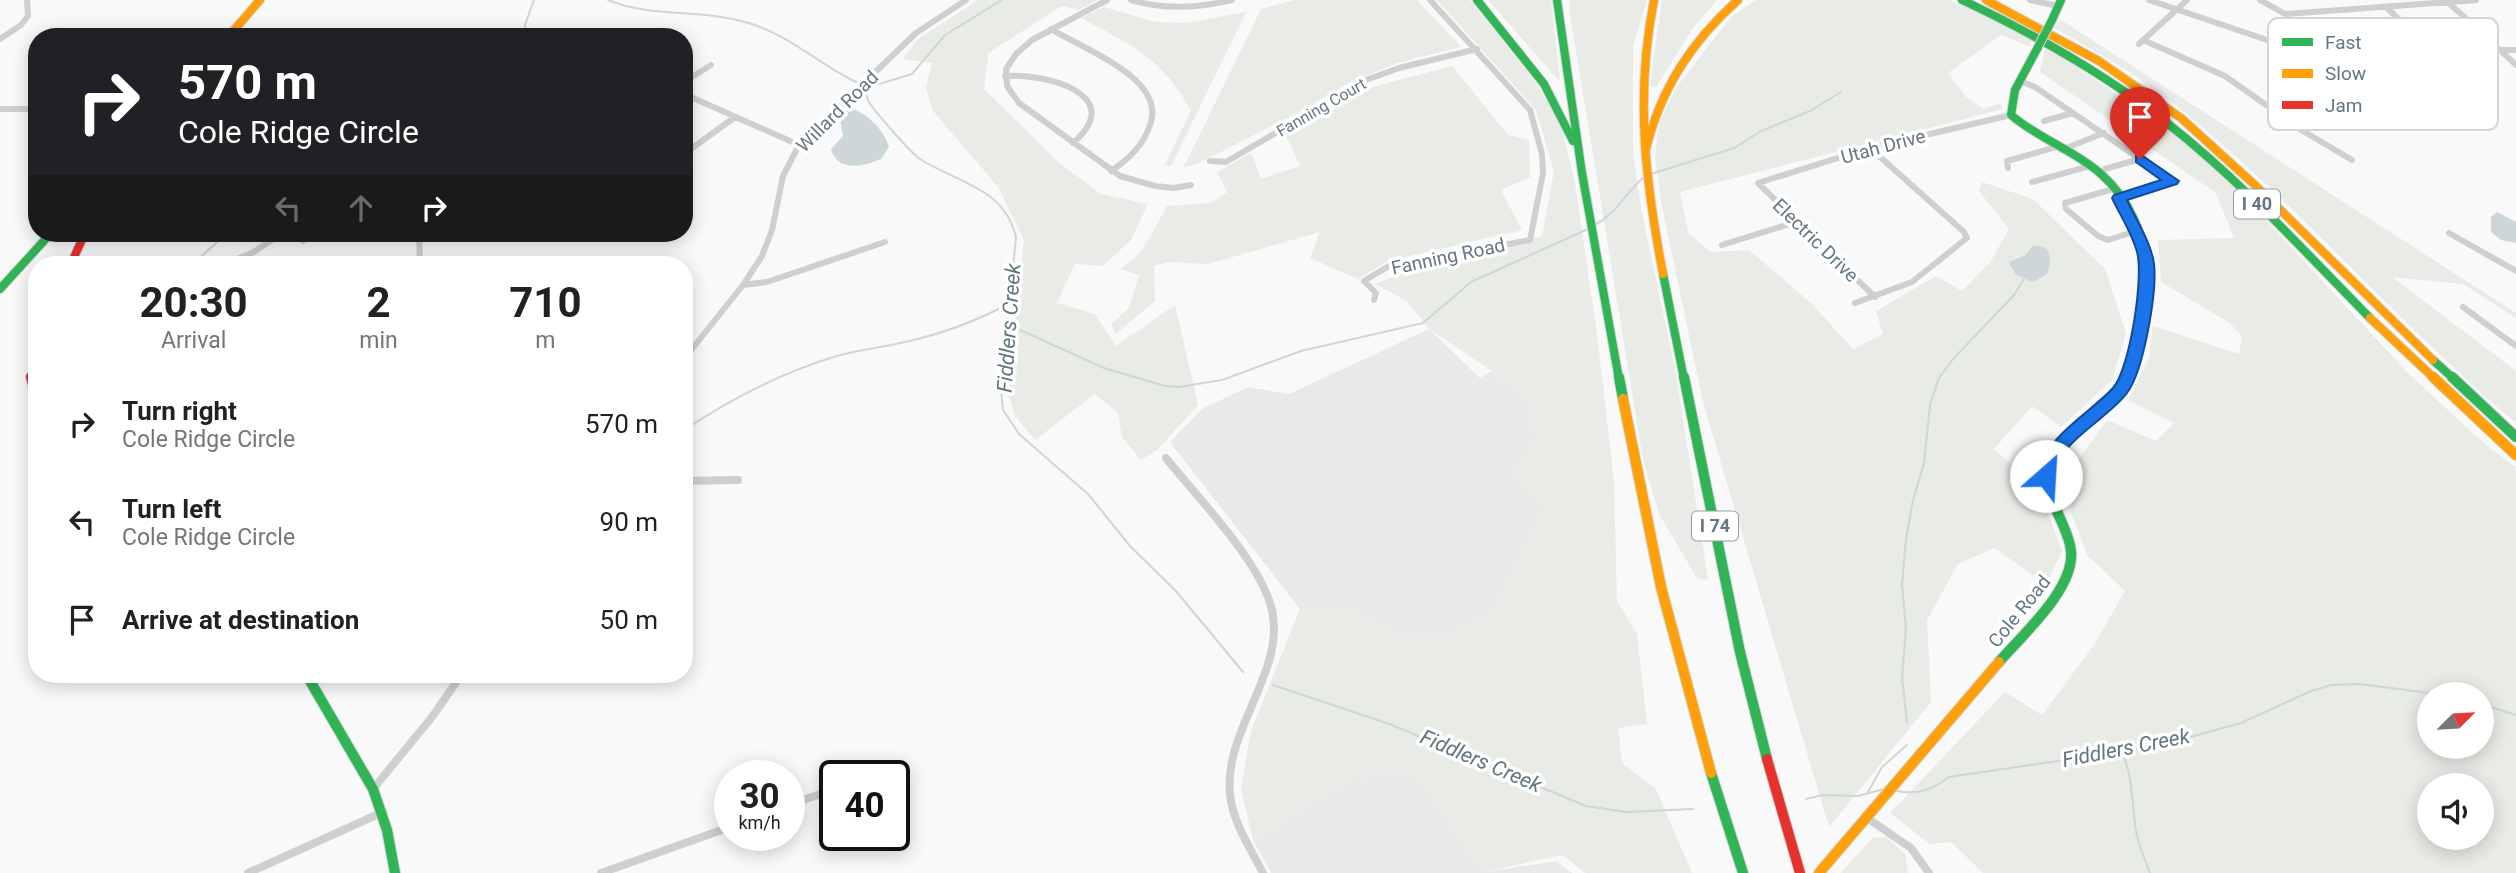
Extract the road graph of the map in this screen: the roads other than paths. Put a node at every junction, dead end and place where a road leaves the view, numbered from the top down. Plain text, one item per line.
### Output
1 (27, 0) edge
2 (260, 0) edge
3 (966, 0) edge
4 (1107, 0) edge
5 (1132, 0) edge
6 (1232, 0) edge
7 (1430, 0) edge
8 (1477, 0) edge
9 (1558, 0) edge
10 (1654, 0) edge
11 (1738, 0) edge
12 (1962, 0) edge
13 (1986, 0) edge
14 (2030, 0) edge
15 (2149, 0) edge
16 (2187, 0) edge
17 (2260, 0) edge
18 (2355, 0) edge
19 (2476, 0) edge
20 (2448, 2) junction
21 (2060, 3) edge
22 (2386, 6) junction
23 (2368, 8) junction
24 (2175, 11) junction
25 (2398, 18) edge
26 (2465, 18) edge
27 (236, 28) edge
28 (1051, 29) junction
29 (0, 39) edge
30 (2268, 40) edge
31 (1476, 49) junction
32 (2500, 50) joint
33 (2516, 50) edge
34 (711, 65) dead end
35 (2516, 65) edge
36 (693, 76) edge
37 (1004, 76) junction
38 (2020, 81) junction
39 (693, 98) edge
40 (2268, 106) edge
41 (0, 109) edge
42 (28, 109) edge
43 (2073, 113) junction
44 (2011, 116) junction
45 (735, 117) junction
46 (2044, 121) dead end
47 (2302, 130) edge
48 (2104, 133) junction
49 (1073, 143) junction
50 (799, 145) junction
51 (693, 148) edge
52 (1870, 148) junction
53 (2060, 149) junction
54 (2140, 159) junction
55 (2352, 160) dead end
56 (1210, 161) dead end
57 (2090, 166) junction
58 (2008, 168) dead end
59 (2105, 169) dead end
60 (1111, 170) junction
61 (1582, 173) junction
62 (2032, 182) dead end
63 (1758, 183) joint
64 (1191, 185) dead end
65 (1647, 192) junction
66 (2116, 193) junction
67 (1796, 222) junction
68 (2134, 232) junction
69 (2449, 233) dead end
70 (43, 242) edge
71 (269, 242) edge
72 (885, 242) dead end
73 (1722, 245) dead end
74 (30, 256) edge
75 (244, 256) edge
76 (28, 258) edge
77 (2516, 271) edge
78 (743, 285) junction
79 (0, 289) edge
80 (1875, 297) junction
81 (1374, 300) dead end
82 (1855, 303) dead end
83 (2463, 307) dead end
84 (2516, 346) edge
85 (693, 348) edge
86 (2516, 437) edge
87 (2516, 456) edge
88 (1167, 458) dead end
89 (738, 480) dead end
90 (693, 481) edge
91 (311, 683) edge
92 (456, 683) edge
93 (373, 789) junction
94 (383, 812) junction
95 (1867, 818) junction
96 (714, 833) edge
97 (248, 873) edge
98 (395, 873) edge
99 (601, 873) edge
100 (1263, 873) edge
101 (1743, 873) edge
102 (1800, 873) edge
103 (1819, 873) edge
104 (1929, 873) edge

1 - 29 street
2 - 27 main road
3 - 50 street, Willard Road
4 - 28 street
5 - 6 street
7 - 31 street, Fanning Road
8 - 61 main road
9 - 61 main road
10 - 65 main road, I 74
11 - 65 main road
12 - 87 main road, I 40
13 - 86 main road, I 40
14 - 21 street
15 - 24 street
16 - 24 street
17 - 23 street
18 - 23 street
19 - 20 street
20 - 22 street
20 - 26 street
21 - 38 main road, bridge
22 - 23 street
22 - 25 street
24 - 30 street
24 - 40 street
28 - 37 street
28 - 60 street
31 - 56 street, Fanning Court
31 - 81 street, Fanning Road
32 - 33 street
32 - 35 street
34 - 36 street
37 - 49 street
37 - 49 street
38 - 43 street
38 - 44 main road
39 - 45 street
41 - 42 street
43 - 46 street
43 - 48 street
44 - 52 street, Utah Drive
44 - 53 main road, Cole Road
45 - 50 street
45 - 51 street
47 - 55 street
48 - 53 street
48 - 54 street
49 - 60 street
50 - 78 street, Willard Road
52 - 63 street, Utah Drive
52 - 80 street
53 - 57 main road, Cole Road
53 - 58 street
54 - 59 street
54 - 66 street
57 - 62 street
57 - 66 main road, Cole Road
60 - 64 street
61 - 101 main road
63 - 67 street, Electric Drive
65 - 102 main road, I 74
66 - 68 main road, Cole Road
66 - 68 street
67 - 73 street
67 - 80 street, Electric Drive
68 - 95 main road, Cole Road
69 - 77 street
70 - 74 main road
71 - 75 street
72 - 78 street
76 - 79 main road
78 - 85 street, Willard Road
80 - 82 street
83 - 84 street
88 - 100 street
89 - 90 street
91 - 93 main road
92 - 93 street
93 - 94 main road
94 - 97 street
94 - 98 main road
95 - 103 main road, Cole Road
95 - 104 street
96 - 99 street

